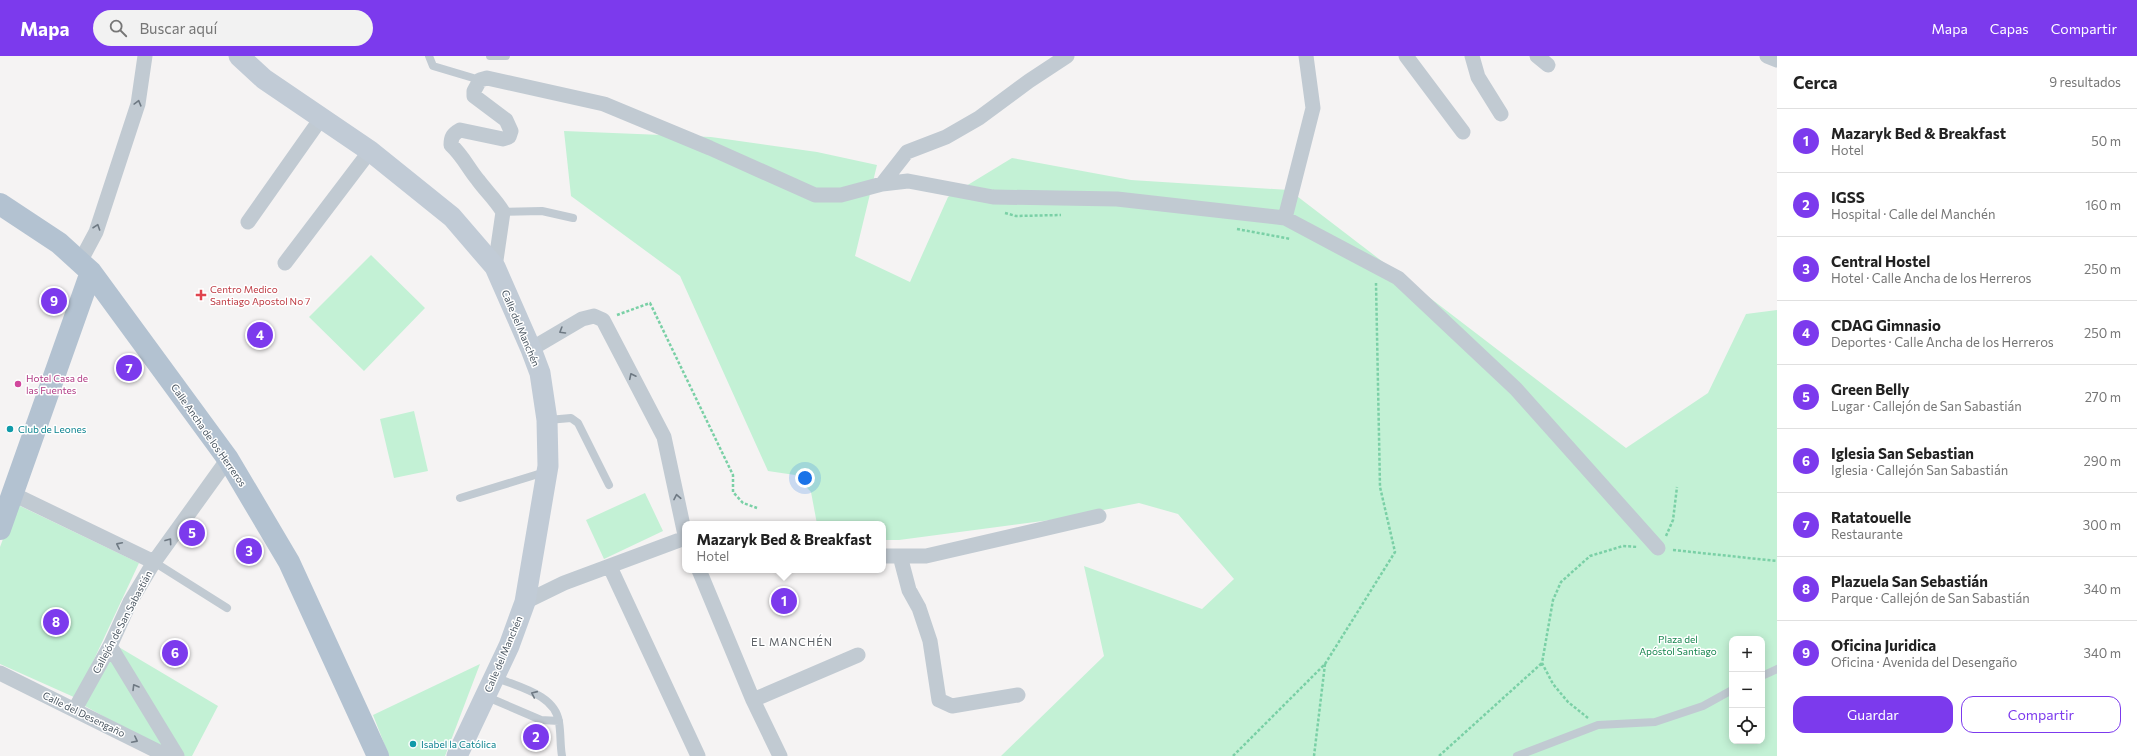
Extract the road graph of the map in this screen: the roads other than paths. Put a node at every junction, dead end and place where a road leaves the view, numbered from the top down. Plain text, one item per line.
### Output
1 (145, 56) edge
2 (239, 56) edge
3 (428, 56) edge
4 (490, 56) edge
5 (506, 56) edge
6 (1067, 56) edge
7 (1306, 56) edge
8 (1406, 56) edge
9 (1472, 56) edge
10 (1767, 56) edge
11 (1777, 60) edge
12 (480, 80) junction
13 (1501, 114) dead end
14 (322, 117) junction
15 (1463, 132) dead end
16 (370, 150) junction
17 (882, 184) junction
18 (0, 204) edge
19 (503, 212) junction
20 (573, 218) dead end
21 (1285, 218) junction
22 (248, 222) dead end
23 (285, 263) dead end
24 (495, 266) junction
25 (85, 267) junction
26 (531, 349) junction
27 (547, 420) junction
28 (228, 459) junction
29 (548, 471) junction
30 (609, 485) dead end
31 (14, 494) junction
32 (460, 498) dead end
33 (1099, 516) dead end
34 (682, 523) edge
35 (0, 529) edge
36 (682, 538) edge
37 (1658, 548) road end
38 (886, 556) edge
39 (900, 556) junction
40 (154, 562) junction
41 (610, 567) junction
42 (700, 573) edge
43 (525, 602) junction
44 (228, 608) dead end
45 (110, 646) junction
46 (858, 655) dead end
47 (1777, 670) edge
48 (0, 673) edge
49 (1765, 675) edge
50 (494, 677) junction
51 (1729, 692) edge
52 (1018, 695) dead end
53 (485, 696) junction
54 (753, 700) junction
55 (75, 709) junction
56 (559, 721) junction
57 (167, 756) edge
58 (177, 756) edge
59 (378, 756) edge
60 (457, 756) edge
61 (562, 756) edge
62 (698, 756) edge
63 (780, 756) edge
64 (1517, 756) edge

25 -> 1 street
2 - 14 street, Calle del Manchén
3 - 12 lane
4 - 5 lane
6 - 17 street
7 - 21 street
8 - 15 street
9 - 13 street
10 - 11 street
12 - 17 street
12 - 19 street
14 - 16 street, Calle del Manchén
14 - 22 street
16 - 23 street
16 - 24 street, Calle del Manchén
17 - 21 street
18 - 25 main road, Calle Ancha de los Herreros
19 - 20 lane
19 - 24 street
21 - 37 street
24 - 26 street, Calle del Manchén
25 - 28 main road, Calle Ancha de los Herreros
25 - 31 main road
26 - 27 street, Calle del Manchén
34 -> 26 street
27 - 29 street, Calle del Manchén
27 - 30 lane
40 -> 28 street, Callejón de San Sabastián
28 - 59 main road, Calle Ancha de los Herreros
29 - 32 lane
29 - 43 street, Calle del Manchén
31 - 35 main road
40 -> 31 street
33 - 39 street
36 - 41 street
38 - 39 street
39 - 52 street
40 - 44 lane
40 - 45 street, Callejón de San Sabastián
41 - 43 street
41 - 62 street
42 - 54 street
43 - 50 street, Calle del Manchén
45 - 55 street, Callejón de San Sabastián
58 -> 45 street
46 - 54 street
47 - 49 lane
48 - 55 street, Calle del Desengaño
50 - 53 street, Calle del Manchén
56 -> 50 lane
51 - 64 lane
53 - 56 lane
53 - 60 street, Calle del Manchén
54 - 63 street
55 -> 57 street, Calle del Desengaño
56 - 61 lane

